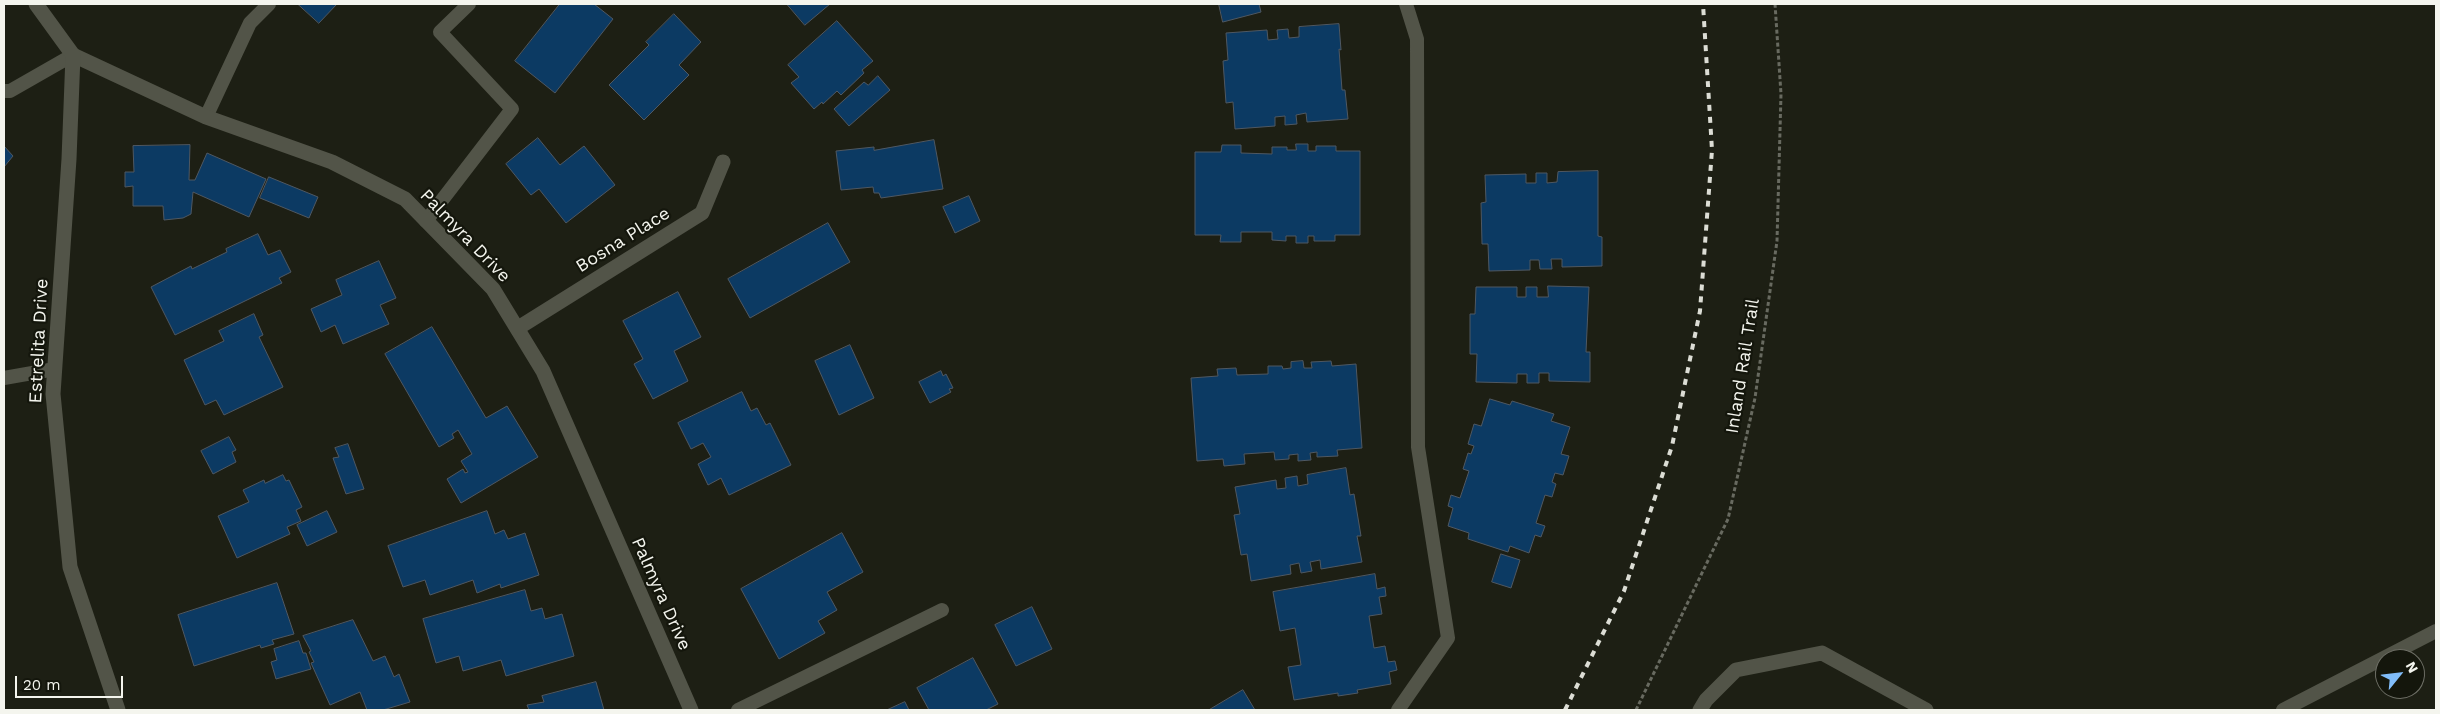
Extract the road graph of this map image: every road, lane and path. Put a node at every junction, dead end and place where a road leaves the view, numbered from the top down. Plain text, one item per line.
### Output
1 (36, 4) edge
2 (269, 4) edge
3 (469, 4) edge
4 (1406, 4) edge
5 (1775, 4) edge
6 (73, 56) junction
7 (4, 91) edge
8 (206, 117) junction
9 (723, 162) dead end
10 (426, 221) junction
11 (518, 328) junction
12 (55, 369) junction
13 (4, 378) edge
14 (942, 610) dead end
15 (2436, 631) edge
16 (118, 710) edge
17 (691, 710) edge
18 (738, 710) edge
19 (1398, 710) edge
20 (1636, 710) edge
21 (1700, 710) edge
22 (1926, 710) edge
23 (2284, 710) edge

1 - 6 street, Palmyra Drive
2 - 8 lane
3 - 10 lane
4 - 19 lane
5 - 20 path, Inland Rail Trail
6 - 7 lane
6 - 8 street, Palmyra Drive
6 - 12 street, Estrelita Drive
8 - 10 street, Palmyra Drive
9 - 11 street, Bosna Place
10 - 11 street, Palmyra Drive
11 - 17 street, Palmyra Drive
12 - 13 lane
12 - 16 street, Estrelita Drive
14 - 18 lane
15 - 23 lane
21 - 22 street

